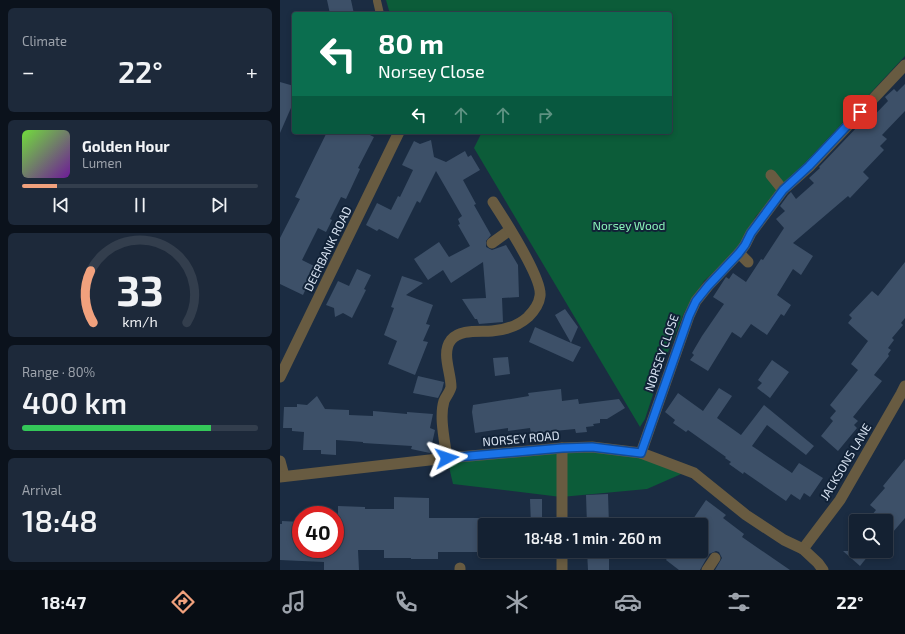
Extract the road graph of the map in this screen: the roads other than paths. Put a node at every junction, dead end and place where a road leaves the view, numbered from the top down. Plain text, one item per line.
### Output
1 (377, 1) edge
2 (380, 12) edge
3 (905, 65) edge
4 (398, 134) edge
5 (771, 175) dead end
6 (783, 190) junction
7 (493, 202) dead end
8 (510, 230) junction
9 (492, 243) dead end
10 (739, 253) junction
11 (748, 262) dead end
12 (280, 377) edge
13 (905, 386) edge
14 (562, 448) junction
15 (641, 453) junction
16 (447, 458) junction
17 (280, 461) edge
18 (282, 477) edge
19 (562, 518) edge
20 (803, 549) junction
21 (562, 558) edge
22 (715, 558) dead end
23 (562, 570) edge
24 (707, 570) edge
25 (823, 570) edge

1 - 2 lane
3 - 6 street, NORSEY CLOSE
4 - 12 street, DEERBANK ROAD
5 - 6 street
6 - 10 street, NORSEY CLOSE
7 - 8 street
8 - 9 street
8 - 16 street
10 - 11 street
10 - 15 street, NORSEY CLOSE
13 - 20 street, JACKSONS LANE
14 - 15 street, NORSEY ROAD
14 - 16 street, NORSEY ROAD
14 - 19 street
15 - 20 street, NORSEY ROAD
16 - 18 street, NORSEY ROAD
17 - 18 street
20 - 25 street, NORSEY ROAD
21 - 23 street
22 - 24 street

